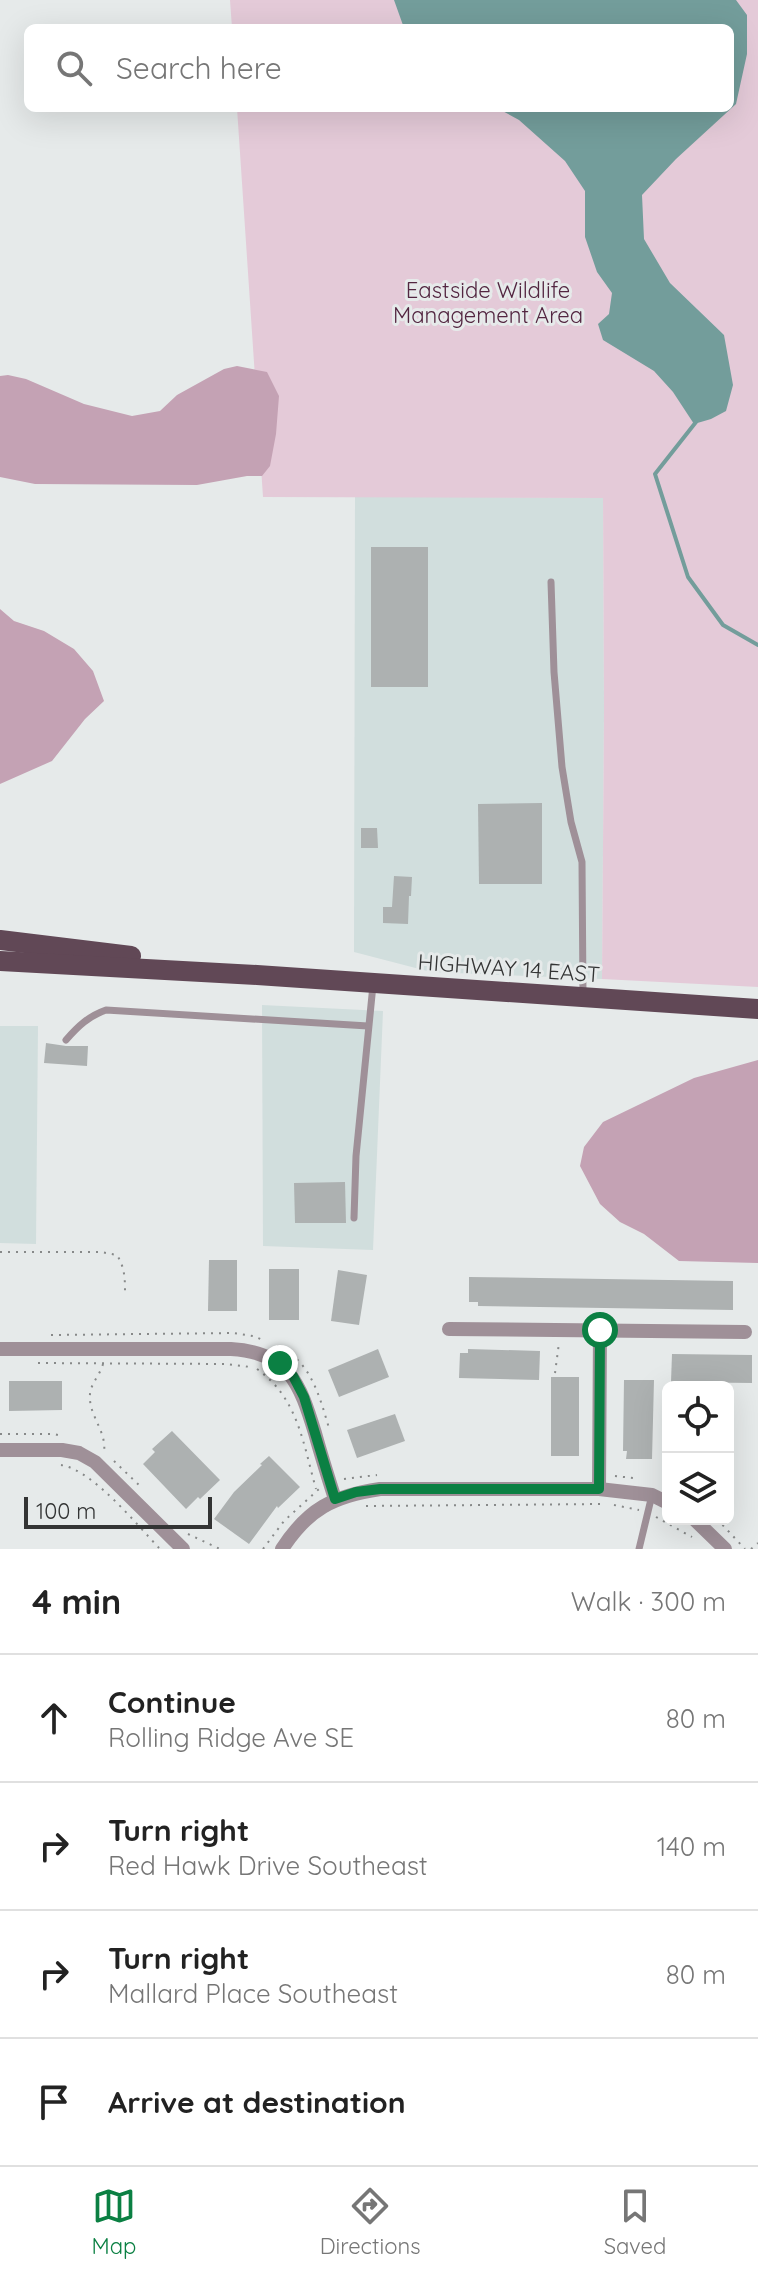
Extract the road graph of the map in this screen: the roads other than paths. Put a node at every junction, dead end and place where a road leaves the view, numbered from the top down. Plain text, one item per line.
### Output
1 (551, 582) dead end
2 (0, 940) edge
3 (0, 961) edge
4 (257, 975) junction
5 (373, 983) junction
6 (583, 997) junction
7 (758, 1009) edge
8 (368, 1026) junction
9 (66, 1040) dead end
10 (354, 1218) dead end
11 (449, 1329) dead end
12 (600, 1330) junction
13 (745, 1332) dead end
14 (0, 1349) edge
15 (0, 1450) edge
16 (599, 1489) junction
17 (652, 1495) junction
18 (335, 1499) junction
19 (662, 1500) edge
20 (700, 1525) edge
21 (183, 1549) edge
22 (282, 1549) edge
23 (639, 1549) edge
24 (725, 1549) edge

1 - 6 lane
2 - 4 main road, HIGHWAY 14 EAST
3 - 4 main road, HIGHWAY 14 EAST
4 - 5 main road, HIGHWAY 14 EAST
5 - 6 main road, HIGHWAY 14 EAST
5 - 8 lane
6 - 7 main road, HIGHWAY 14 EAST
8 - 9 lane
8 - 10 lane
11 - 12 street
12 - 13 street
12 - 16 street
14 - 18 street
15 - 21 street
16 - 17 street
16 - 18 street
17 - 19 street
17 - 23 lane
18 - 22 street
20 - 24 street

